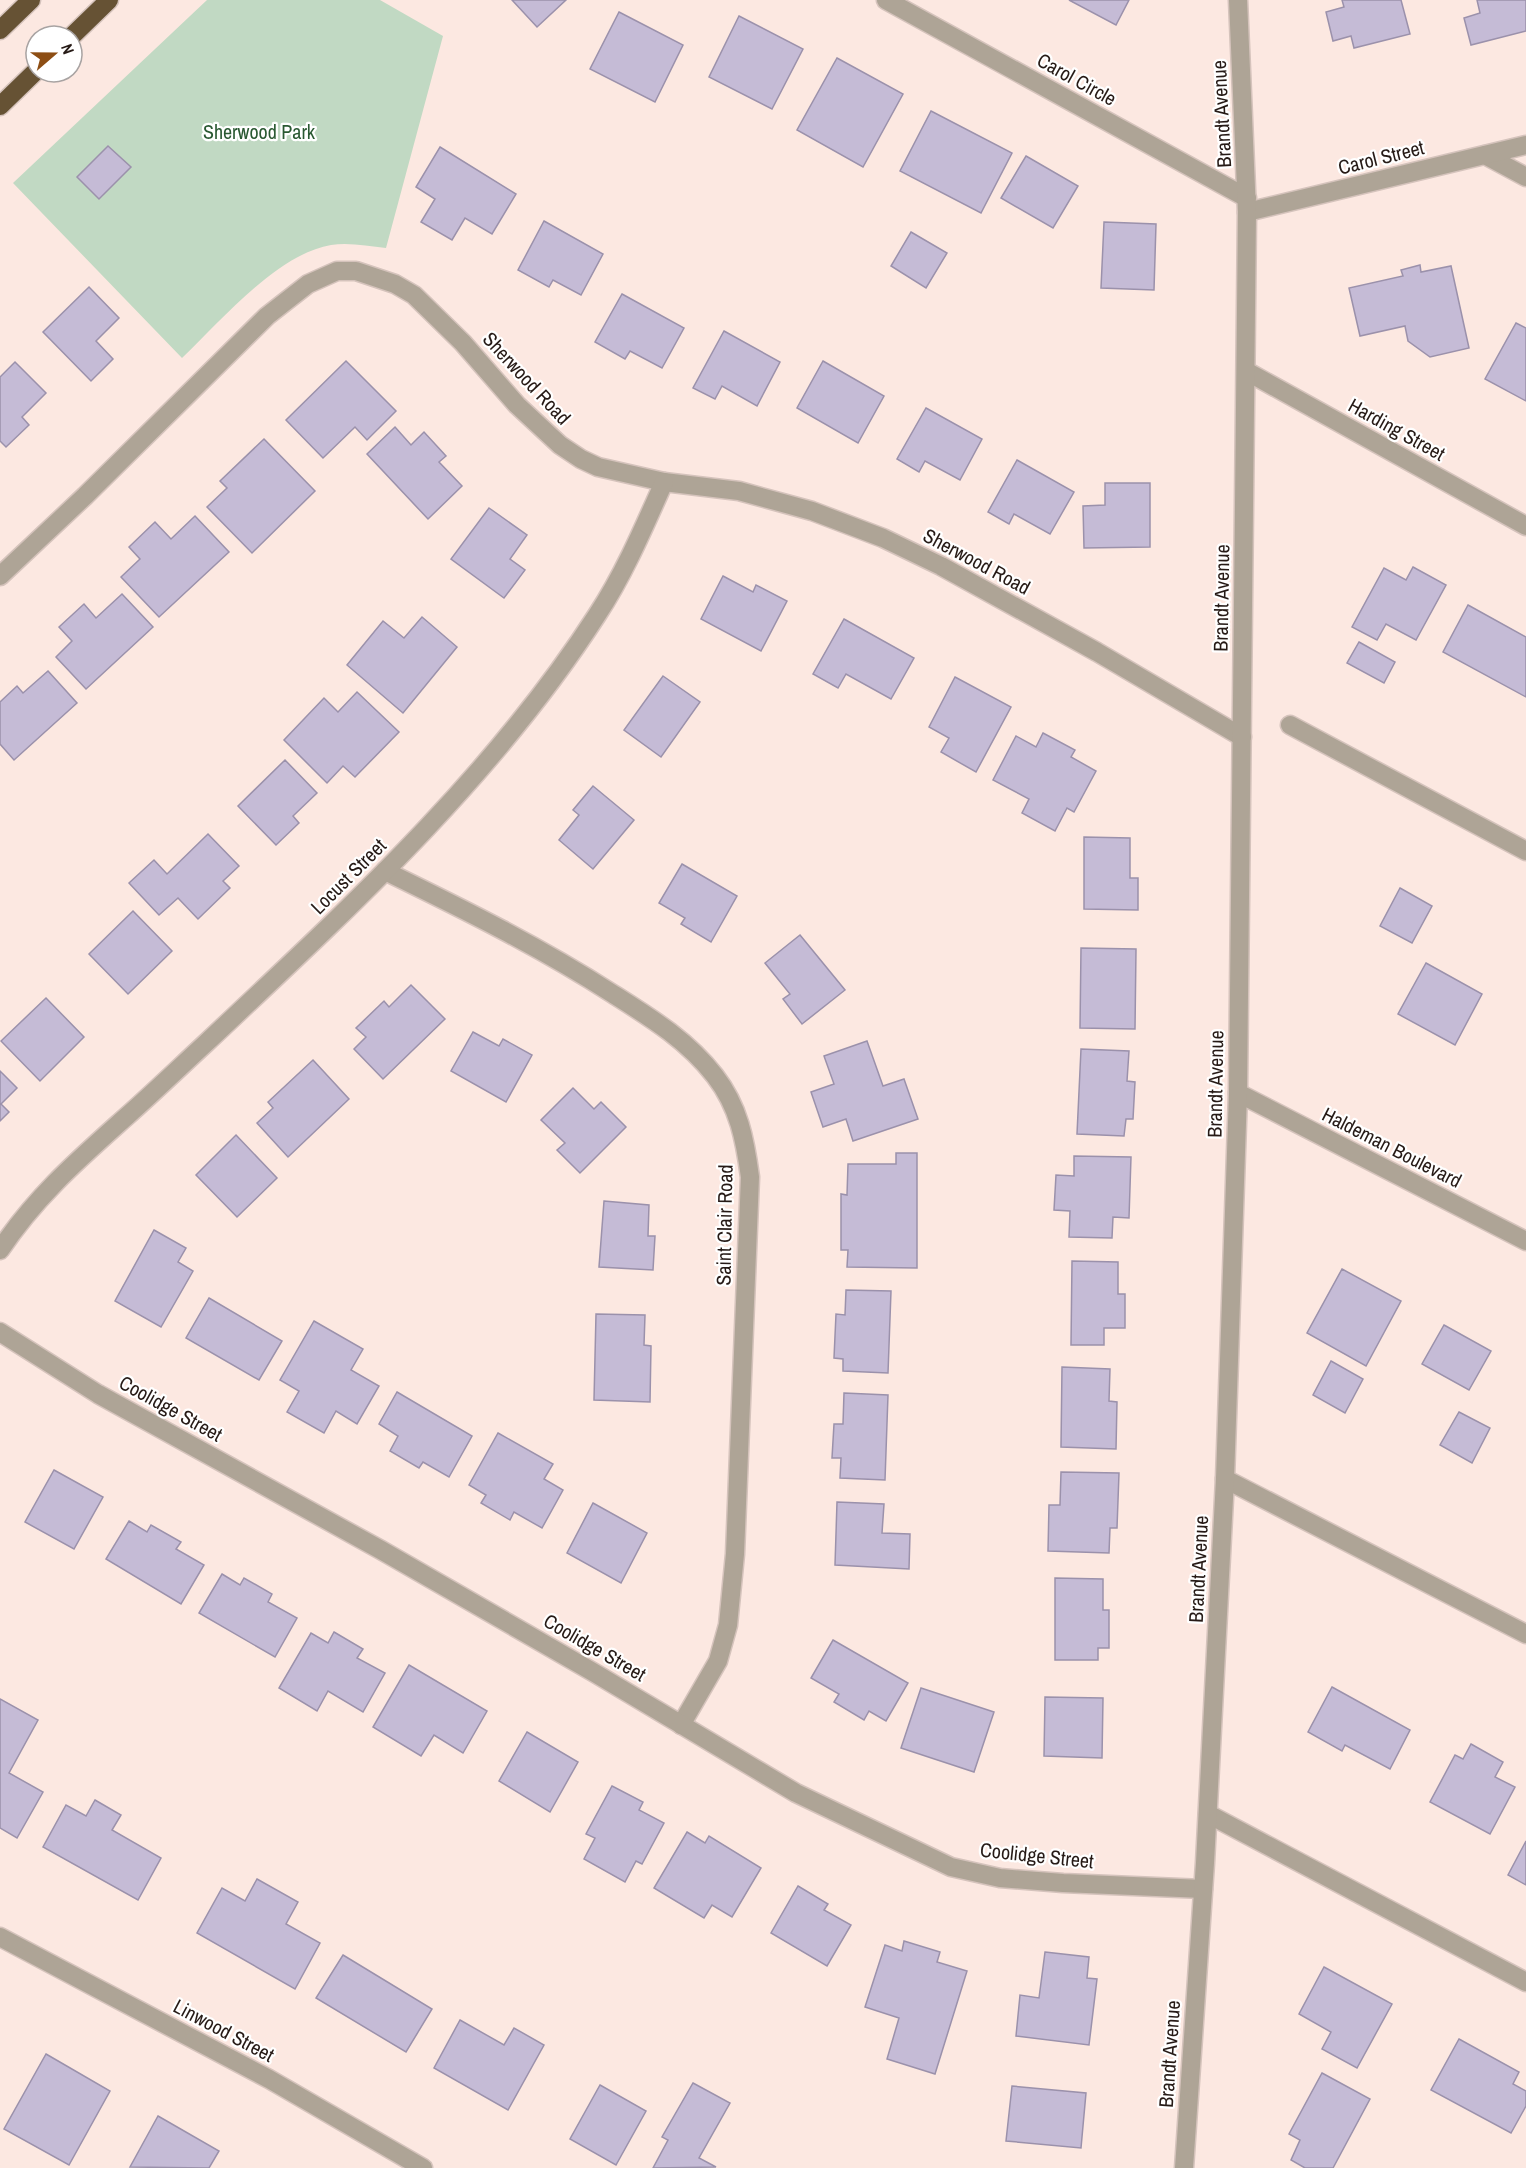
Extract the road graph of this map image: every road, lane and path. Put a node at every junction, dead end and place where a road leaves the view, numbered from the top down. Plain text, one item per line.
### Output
1 (31, 0) edge
2 (109, 0) edge
3 (886, 0) edge
4 (1238, 0) edge
5 (84, 24) edge
6 (0, 30) edge
7 (24, 83) edge
8 (0, 106) edge
9 (1526, 145) edge
10 (1485, 155) junction
11 (1526, 177) edge
12 (1247, 205) junction
13 (1246, 371) junction
14 (664, 482) junction
15 (1526, 526) edge
16 (0, 576) edge
17 (1290, 725) dead end
18 (1242, 737) junction
19 (1526, 851) edge
20 (386, 871) junction
21 (1238, 1093) junction
22 (1526, 1241) edge
23 (0, 1250) edge
24 (0, 1332) edge
25 (1225, 1479) junction
26 (1526, 1634) edge
27 (681, 1725) junction
28 (1208, 1814) junction
29 (1203, 1889) junction
30 (0, 1937) edge
31 (1526, 1982) edge
32 (423, 2168) edge
33 (1184, 2168) edge

1 - 6 highway
2 - 5 highway
3 - 12 street, Carol Circle
4 - 12 street, Brandt Avenue
7 - 8 highway
9 - 10 street, Carol Street
10 - 11 street
10 - 12 street, Carol Street
12 - 13 street, Brandt Avenue
13 - 15 street, Harding Street
13 - 18 street, Brandt Avenue
14 - 16 street, Sherwood Road
14 - 18 street, Sherwood Road
14 - 20 street, Locust Street
17 - 19 street
18 - 21 street, Brandt Avenue
20 - 23 street, Locust Street
20 - 27 street, Saint Clair Road
21 - 22 street, Haldeman Boulevard
21 - 25 street, Brandt Avenue
24 - 27 street, Coolidge Street
25 - 26 street
25 - 28 street, Brandt Avenue
27 - 29 street, Coolidge Street
28 - 29 street, Brandt Avenue
28 - 31 street
29 - 33 street, Brandt Avenue
30 - 32 street, Linwood Street

